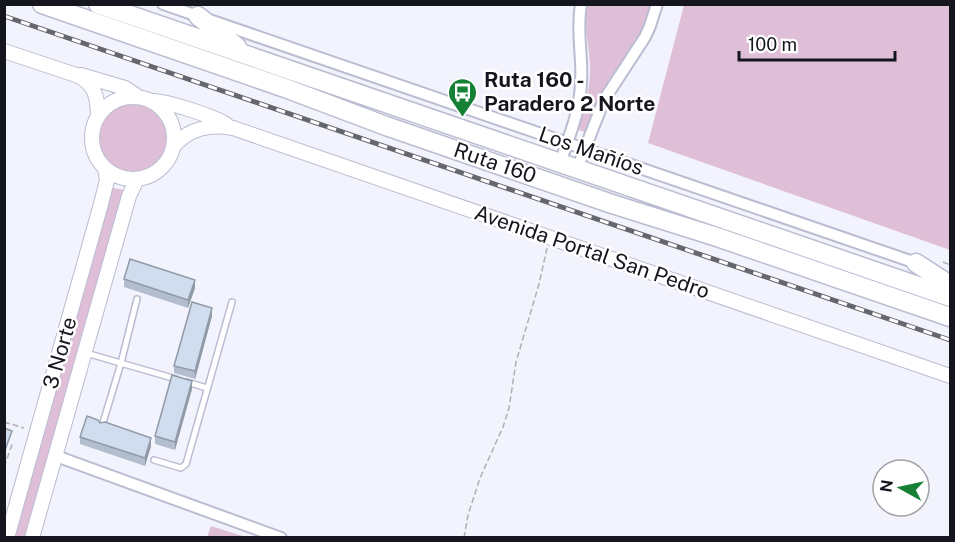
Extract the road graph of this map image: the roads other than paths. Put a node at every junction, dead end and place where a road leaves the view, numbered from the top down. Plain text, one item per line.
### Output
1 (42, 4) edge
2 (98, 4) edge
3 (163, 4) edge
4 (581, 4) edge
5 (657, 4) edge
6 (198, 16) junction
7 (4, 51) edge
8 (250, 57) junction
9 (76, 75) junction
10 (137, 96) junction
11 (152, 100) junction
12 (98, 117) junction
13 (233, 128) junction
14 (567, 143) junction
15 (173, 147) junction
16 (585, 149) junction
17 (569, 166) junction
18 (105, 168) junction
19 (137, 179) junction
20 (562, 186) junction
21 (916, 263) junction
22 (951, 274) edge
23 (951, 285) edge
24 (951, 297) edge
25 (137, 299) dead end
26 (232, 302) dead end
27 (951, 317) edge
28 (85, 353) junction
29 (121, 363) junction
30 (951, 376) edge
31 (207, 388) junction
32 (102, 426) edge
33 (56, 456) junction
34 (154, 460) dead end
35 (7, 531) edge
36 (32, 537) edge
37 (281, 537) edge

1 - 20 highway, Ruta 160
2 - 8 highway, Ruta 160
3 - 6 street, Los Mañíos
4 - 14 street
5 - 16 street
6 - 8 highway
6 - 14 street, Los Mañíos
7 - 9 street
8 - 17 highway, Ruta 160
9 - 10 street
9 - 12 street, 3 Norte
10 - 11 street
10 - 12 street
11 - 13 street, Avenida Portal San Pedro
11 - 15 street
12 - 18 street, 3 Norte
13 - 15 street, Avenida Portal San Pedro
13 - 30 street, Avenida Portal San Pedro
14 - 16 street, Los Mañíos
14 - 17 street
15 - 19 street
16 - 17 street
16 - 21 street, Los Mañíos
17 - 20 highway
17 - 24 highway, Ruta 160
18 - 19 street
18 - 35 street, 3 Norte
19 - 28 street, 3 Norte
20 - 27 highway, Ruta 160
21 - 22 street, Los Mañíos
21 - 23 highway
25 - 29 lane
26 - 31 lane
28 - 29 lane
28 - 33 street, 3 Norte
29 - 31 lane
29 - 32 lane
31 - 34 lane
33 - 36 street, 3 Norte
33 - 37 street

